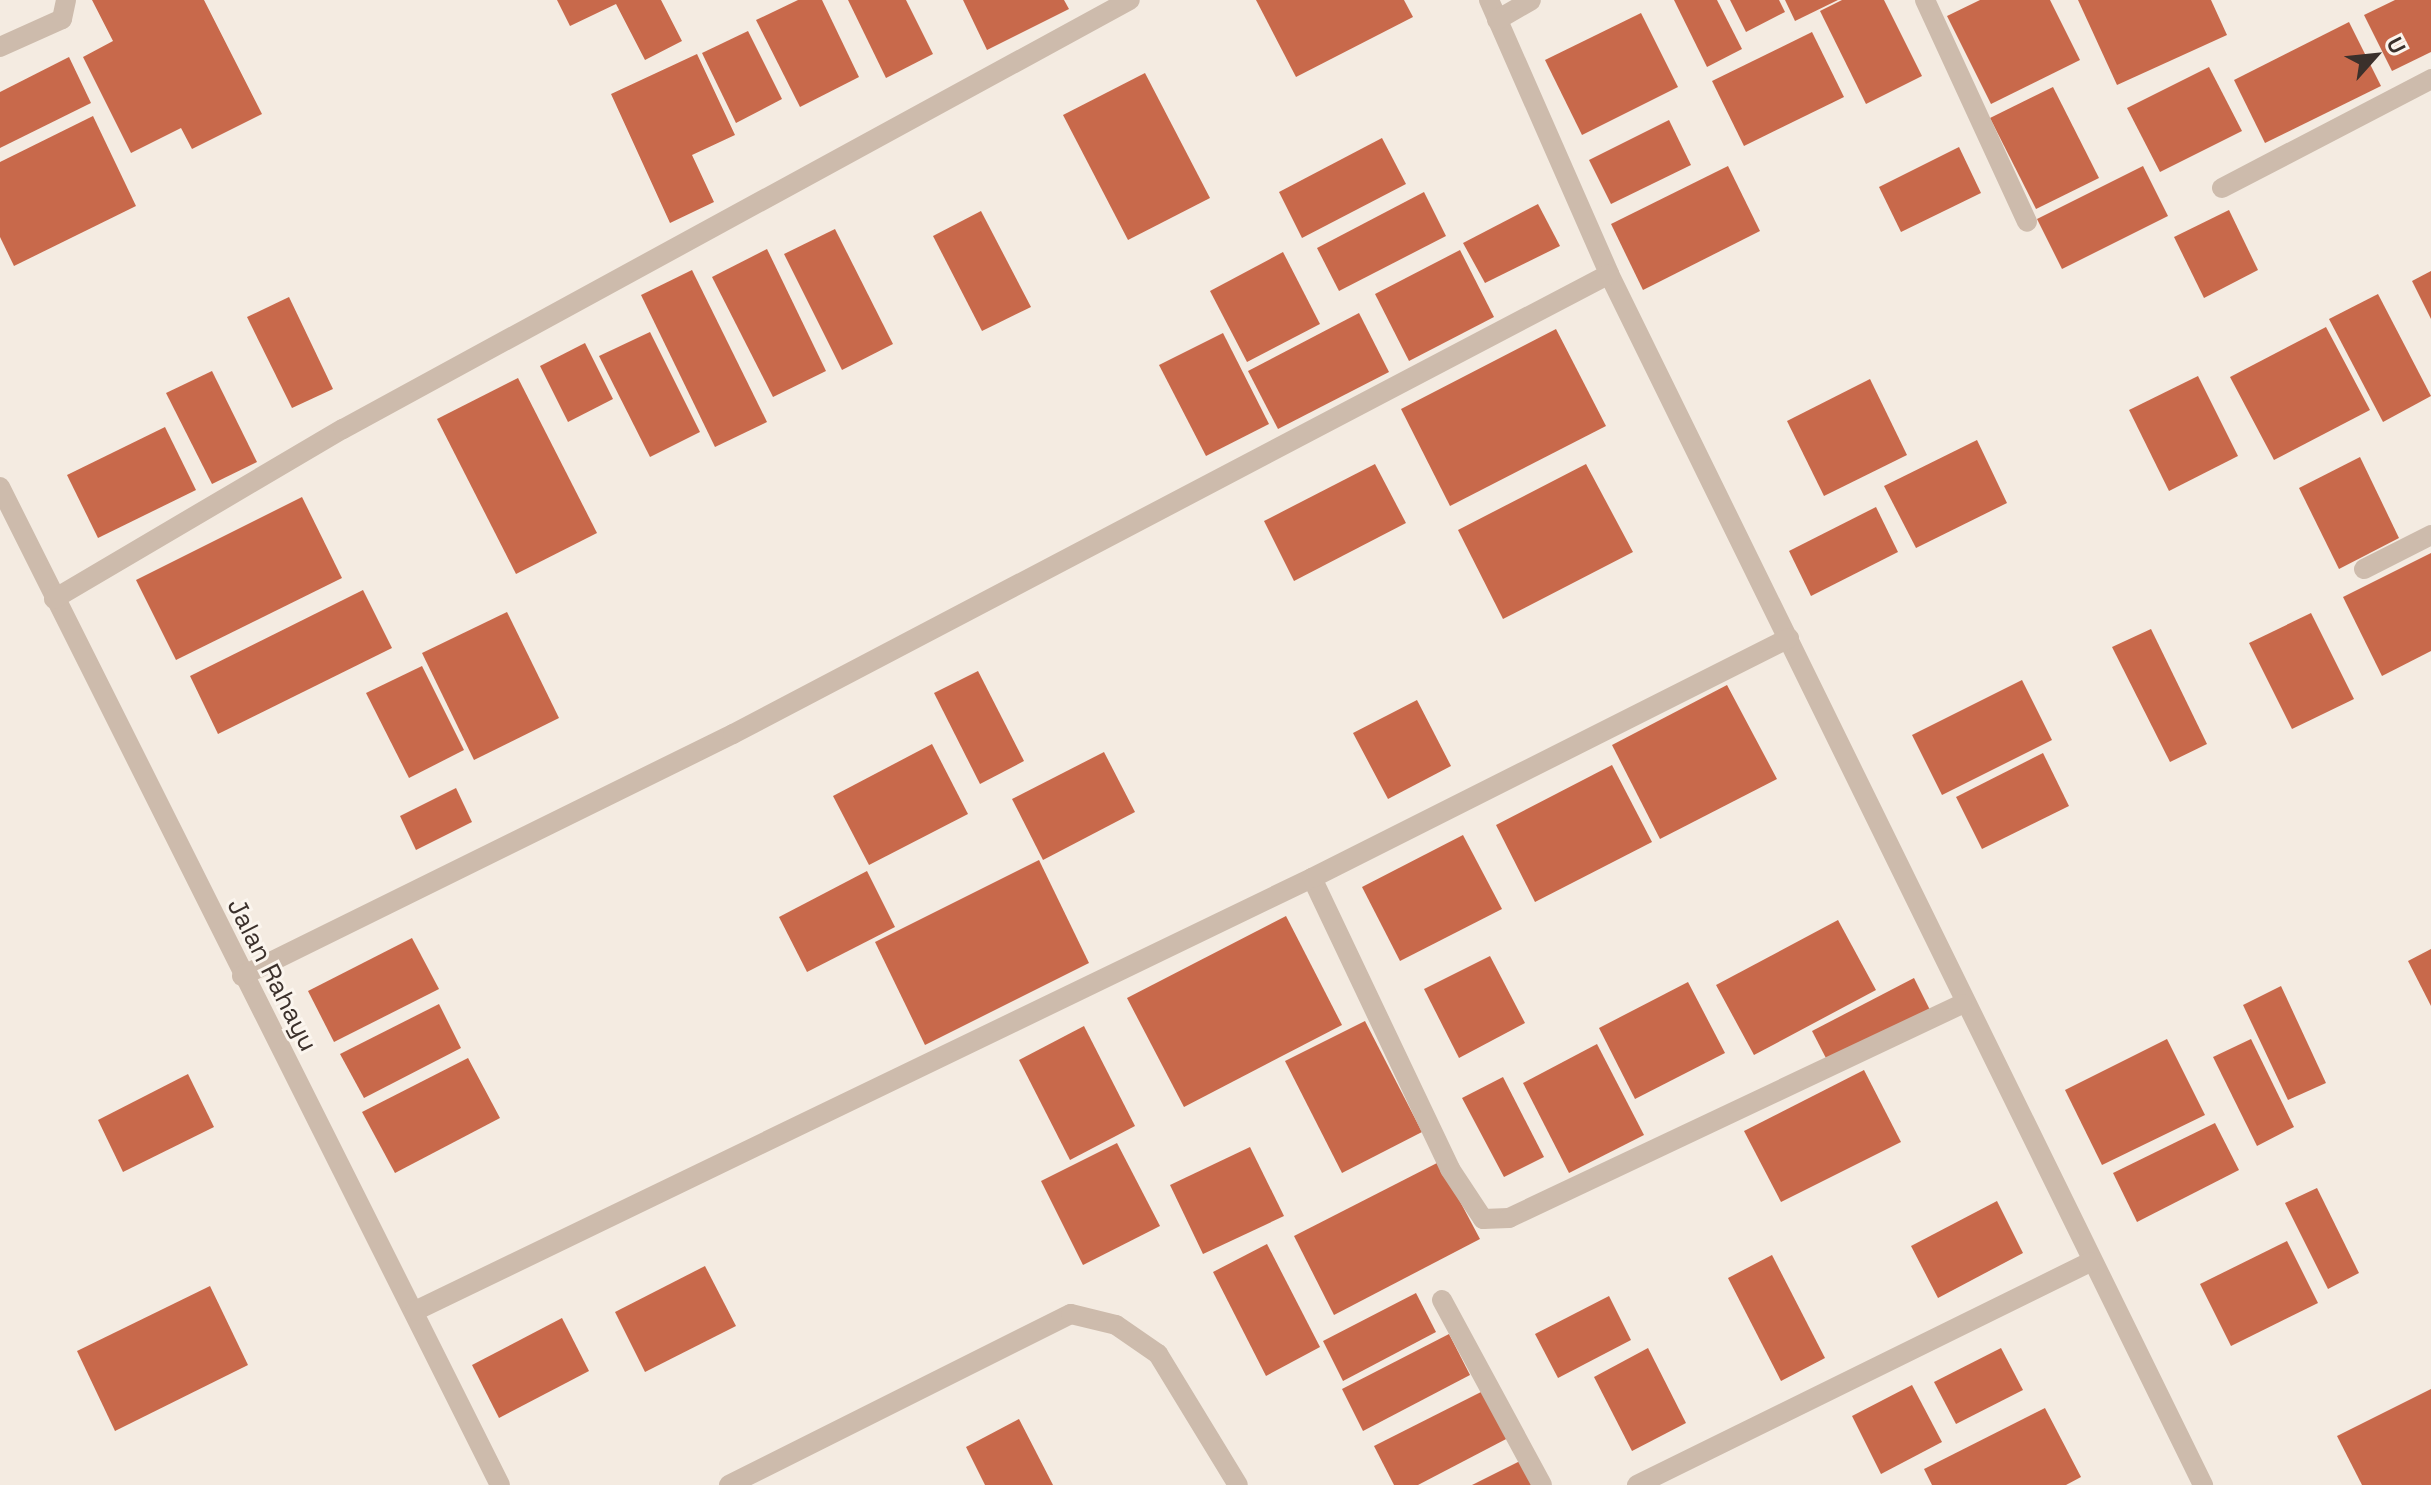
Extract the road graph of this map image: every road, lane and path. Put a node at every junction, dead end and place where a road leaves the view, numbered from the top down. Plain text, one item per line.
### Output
1 (66, 0) edge
2 (1130, 0) edge
3 (1489, 0) edge
4 (1531, 0) edge
5 (1925, 0) edge
6 (1497, 20) junction
7 (0, 47) edge
8 (2431, 79) edge
9 (2222, 188) dead end
10 (2027, 222) dead end
11 (1609, 274) junction
12 (0, 487) edge
13 (2431, 535) edge
14 (2364, 569) dead end
15 (54, 599) junction
16 (1789, 638) junction
17 (1312, 878) junction
18 (242, 976) junction
19 (1962, 1004) junction
20 (2090, 1262) junction
21 (1442, 1300) dead end
22 (415, 1311) junction
23 (500, 1485) edge
24 (729, 1485) edge
25 (1238, 1485) edge
26 (1542, 1485) edge
27 (1637, 1485) edge
28 (2203, 1485) edge

1 - 7 street
2 - 15 street
3 - 6 street
4 - 6 street
5 - 10 street
6 - 11 street
8 - 9 street
11 - 16 street
11 - 18 street
12 - 15 street, Jalan Rahayu
13 - 14 street
15 - 18 street, Jalan Rahayu
16 - 17 street
16 - 19 street
17 - 19 street
17 - 22 street
18 - 22 street, Jalan Rahayu
19 - 20 street
20 - 27 street
20 - 28 street
21 - 26 street
22 - 23 street, Jalan Rahayu
24 - 25 street

